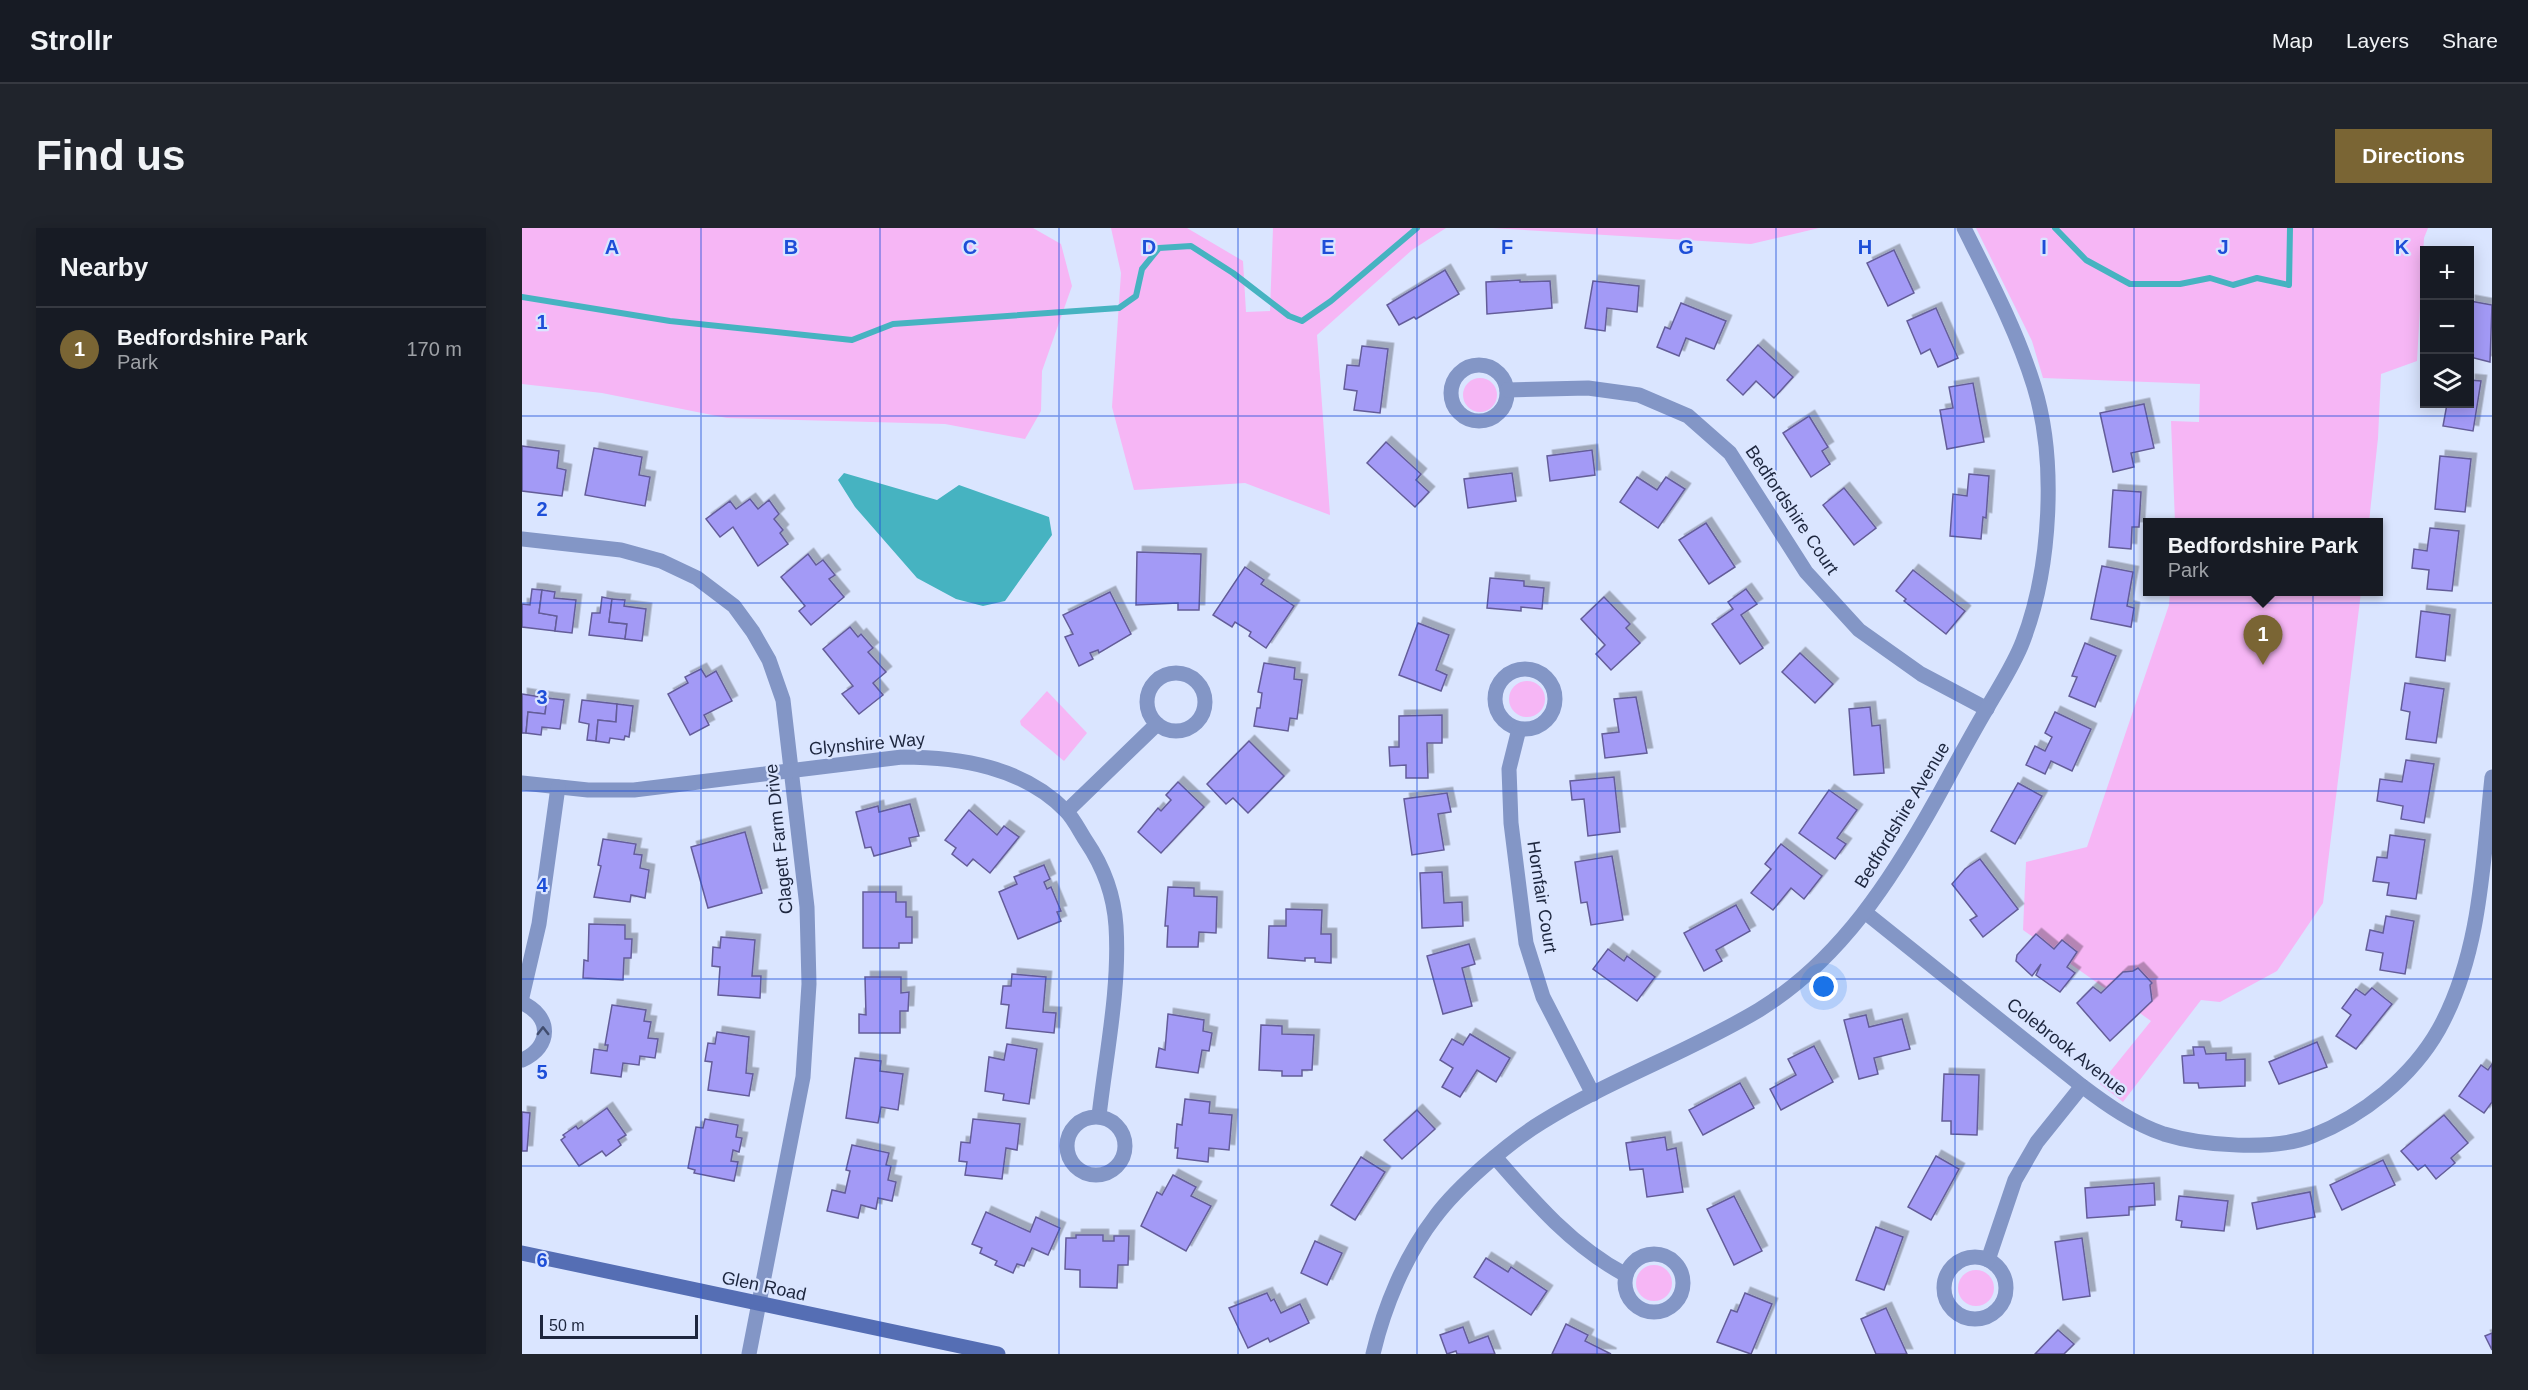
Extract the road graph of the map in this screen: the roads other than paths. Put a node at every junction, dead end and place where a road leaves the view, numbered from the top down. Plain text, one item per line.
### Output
1 (1964, 228) edge
2 (1507, 390) dead end
3 (522, 539) edge
4 (1987, 709) junction
5 (1157, 724) dead end
6 (1519, 729) junction
7 (793, 771) junction
8 (2492, 777) edge
9 (522, 783) edge
10 (558, 787) junction
11 (1066, 811) junction
12 (2485, 910) edge
13 (1866, 913) junction
14 (522, 997) edge
15 (522, 1003) edge
16 (522, 1060) edge
17 (2082, 1086) junction
18 (1593, 1094) junction
19 (1099, 1116) dead end
20 (1495, 1156) junction
21 (522, 1253) edge
22 (1988, 1260) junction
23 (1626, 1275) dead end
24 (758, 1305) junction
25 (749, 1354) edge
26 (998, 1354) edge
27 (1373, 1354) edge

1 - 4 street, Bedfordshire Avenue
2 - 4 street, Bedfordshire Court
3 - 7 street, Clagett Farm Drive
4 - 13 street, Bedfordshire Avenue
5 - 11 street
6 - 6 street
6 - 18 street, Hornfair Court
7 - 10 street, Glynshire Way
7 - 11 street, Glynshire Way
7 - 24 street, Clagett Farm Drive
8 - 12 street, Colebrook Avenue
9 - 10 street, Glynshire Way
10 - 14 street
11 - 19 street, Glynshire Way
12 - 17 street, Colebrook Avenue
13 - 17 street, Colebrook Avenue
13 - 18 street, Bedfordshire Avenue
16 -> 15 street
17 - 22 street
18 - 20 street, Bedfordshire Avenue
20 - 23 street
20 - 27 street, Bedfordshire Avenue
21 - 24 main road, Glen Road
22 - 22 street
24 - 25 street, Clagett Farm Drive
24 - 26 main road, Glen Road

